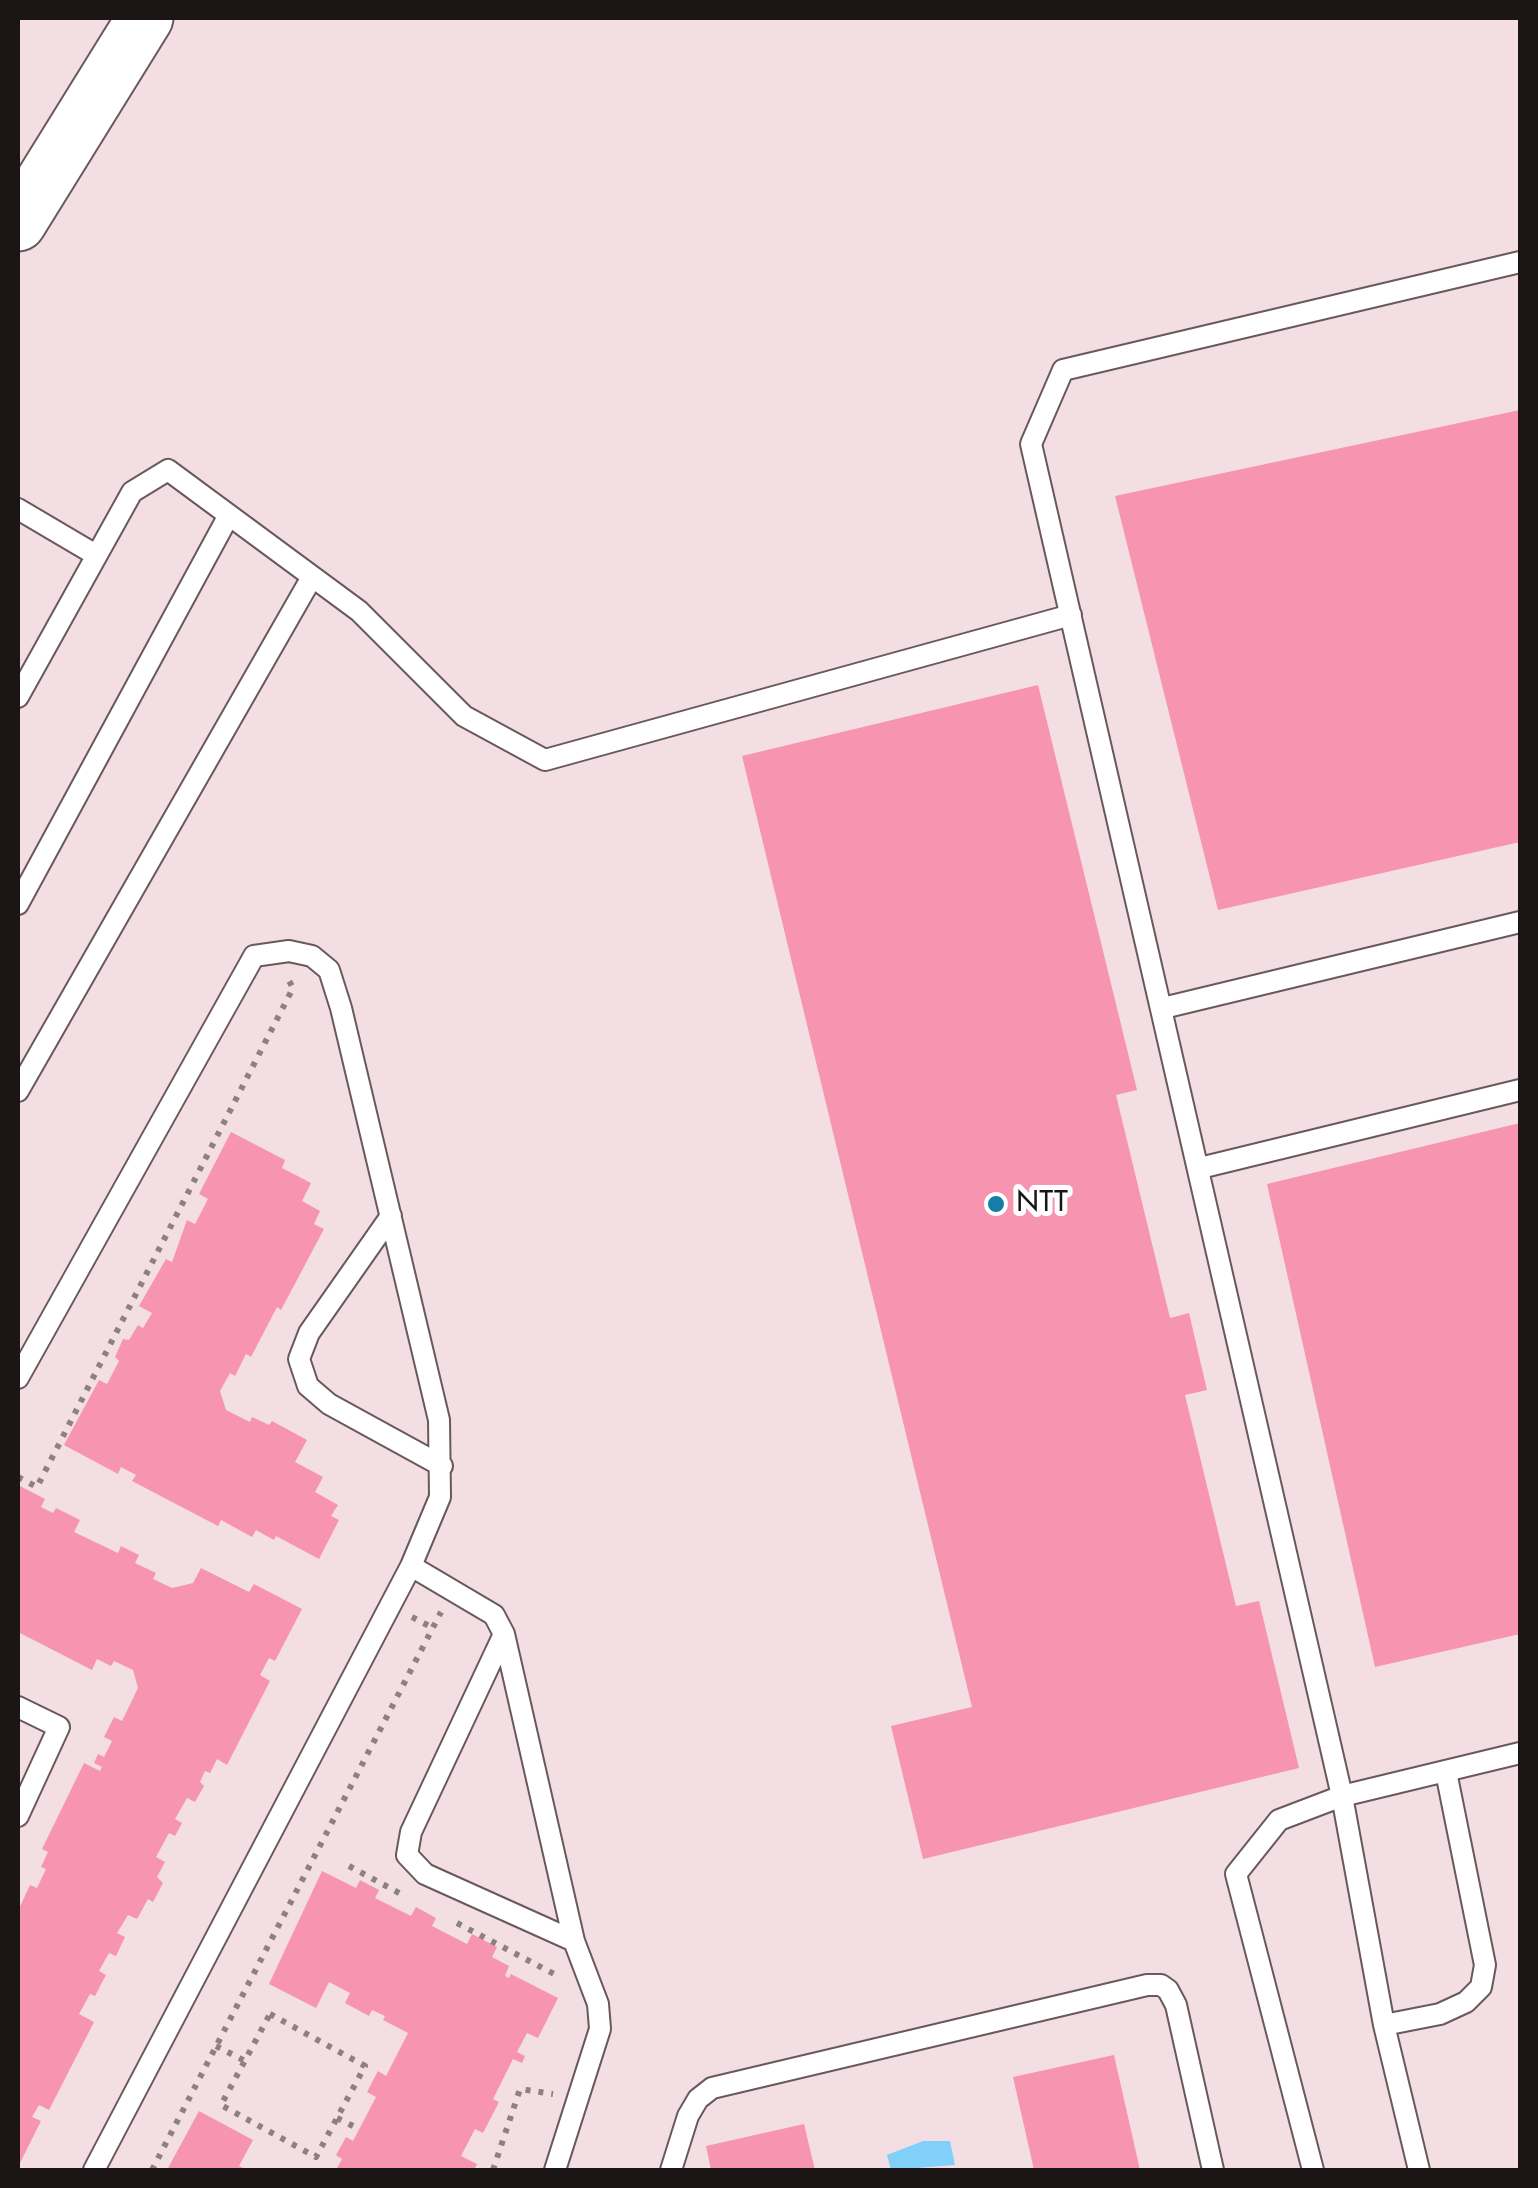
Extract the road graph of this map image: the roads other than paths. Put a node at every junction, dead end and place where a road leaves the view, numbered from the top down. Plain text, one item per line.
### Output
1 (146, 18) edge
2 (18, 223) edge
3 (1520, 262) edge
4 (18, 509) edge
5 (229, 515) junction
6 (96, 556) junction
7 (312, 577) junction
8 (1071, 615) junction
9 (18, 697) edge
10 (18, 904) edge
11 (1520, 922) edge
12 (1163, 1008) junction
13 (1520, 1090) edge
14 (18, 1091) edge
15 (1200, 1168) junction
16 (391, 1216) junction
17 (18, 1378) edge
18 (442, 1466) junction
19 (411, 1566) junction
20 (504, 1634) junction
21 (18, 1708) edge
22 (1520, 1754) edge
23 (1446, 1772) junction
24 (1342, 1796) junction
25 (18, 1816) edge
26 (574, 1941) junction
27 (1384, 2025) junction
28 (94, 2170) edge
29 (554, 2170) edge
30 (671, 2170) edge
31 (1213, 2170) edge
32 (1314, 2170) edge
33 (1420, 2170) edge

1 - 2 main road
3 - 8 lane
4 - 6 lane
5 - 6 lane
5 - 7 lane
5 - 10 lane
6 - 9 lane
7 - 8 lane
7 - 14 lane
8 - 12 lane
11 - 12 lane
12 - 15 lane
13 - 15 lane
15 - 24 lane
16 - 17 lane
16 - 18 lane
16 - 18 lane
18 - 19 lane
19 - 20 lane
19 - 28 lane
20 - 26 lane
20 - 26 lane
21 - 25 lane
22 - 23 lane
23 - 24 lane
23 - 27 lane
24 - 27 lane
24 - 32 lane
26 - 29 lane
27 - 33 lane
30 - 31 lane

